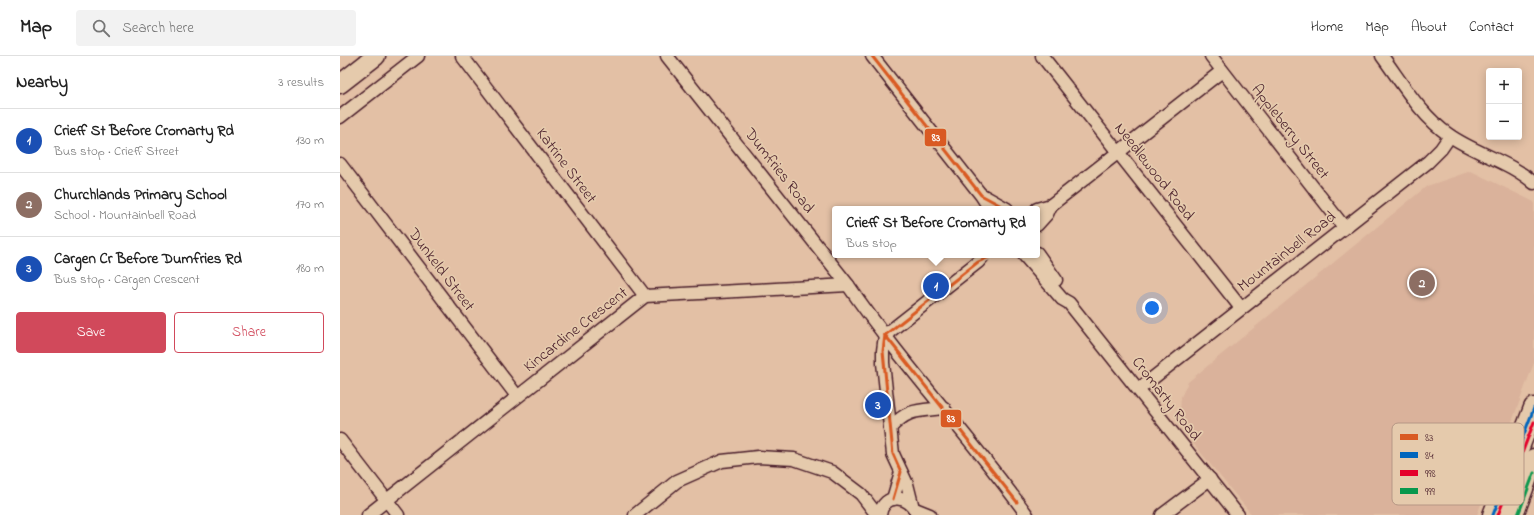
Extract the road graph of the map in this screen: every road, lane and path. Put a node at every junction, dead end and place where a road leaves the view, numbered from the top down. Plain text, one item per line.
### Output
1 (376, 56) edge
2 (418, 56) edge
3 (462, 56) edge
4 (667, 56) edge
5 (872, 56) edge
6 (1042, 56) edge
7 (1211, 56) edge
8 (1382, 56) edge
9 (1222, 71) junction
10 (340, 84) edge
11 (340, 117) edge
12 (1450, 136) junction
13 (1118, 153) junction
14 (340, 164) edge
15 (1528, 175) edge
16 (1534, 183) edge
17 (981, 195) junction
18 (1051, 205) junction
19 (988, 206) edge
20 (1001, 206) edge
21 (1040, 208) edge
22 (1040, 222) edge
23 (1344, 227) junction
24 (1040, 257) edge
25 (1027, 258) edge
26 (981, 259) edge
27 (848, 285) junction
28 (645, 296) junction
29 (1069, 303) junction
30 (1241, 308) junction
31 (885, 336) junction
32 (1139, 389) junction
33 (517, 396) junction
34 (944, 408) junction
35 (1534, 408) edge
36 (890, 428) junction
37 (1524, 433) edge
38 (340, 440) edge
39 (1534, 460) edge
40 (901, 472) junction
41 (1210, 479) junction
42 (1524, 486) edge
43 (861, 494) junction
44 (387, 501) junction
45 (890, 501) junction
46 (1017, 502) junction
47 (1496, 505) edge
48 (1517, 505) edge
49 (915, 509) edge
50 (368, 515) edge
51 (398, 515) edge
52 (635, 515) edge
53 (878, 515) edge
54 (930, 515) edge
55 (1014, 515) edge
56 (1027, 515) edge
57 (1162, 515) edge
58 (1238, 515) edge
59 (1492, 515) edge
60 (1513, 515) edge

1 - 10 main road
2 - 11 street
3 - 28 street, Katrine Street
4 - 27 street, Dumfries Road
5 - 17 street
6 - 13 street, Needlewood Road
7 - 9 street, Appleberry Street
8 - 12 street
9 - 13 street
9 - 23 street, Appleberry Street
12 - 15 street
12 - 23 street, Mountainbell Road
13 - 18 street
13 - 30 street, Needlewood Road
14 - 33 street, Dunkeld Street
15 - 16 street
17 - 19 street
17 - 20 street
18 - 21 street
18 - 22 street
23 - 30 street, Mountainbell Road
24 - 29 street, Cromarty Road
25 - 29 street, Cromarty Road
26 - 31 street
27 - 28 street, Kincardine Crescent
27 - 31 street, Dumfries Road
28 - 33 street, Kincardine Crescent
29 - 32 street, Cromarty Road
30 - 32 street, Mountainbell Road
31 - 34 street, Dumfries Road
31 - 36 street
32 - 41 street, Cromarty Road
33 - 44 street, Kincardine Crescent
34 - 36 street
34 - 46 street, Dumfries Road
35 - 37 main road
36 - 40 street
38 - 44 street
39 - 42 main road
40 - 45 street
40 - 49 street
41 - 57 street
41 - 58 street, Cromarty Road
43 - 45 street
43 - 52 street
43 - 53 street
44 - 50 street, Kincardine Crescent
44 - 51 street
45 - 49 street
45 - 53 street
46 - 55 street
46 - 56 street, Dumfries Road
47 - 59 main road
48 - 60 main road
49 - 54 street

